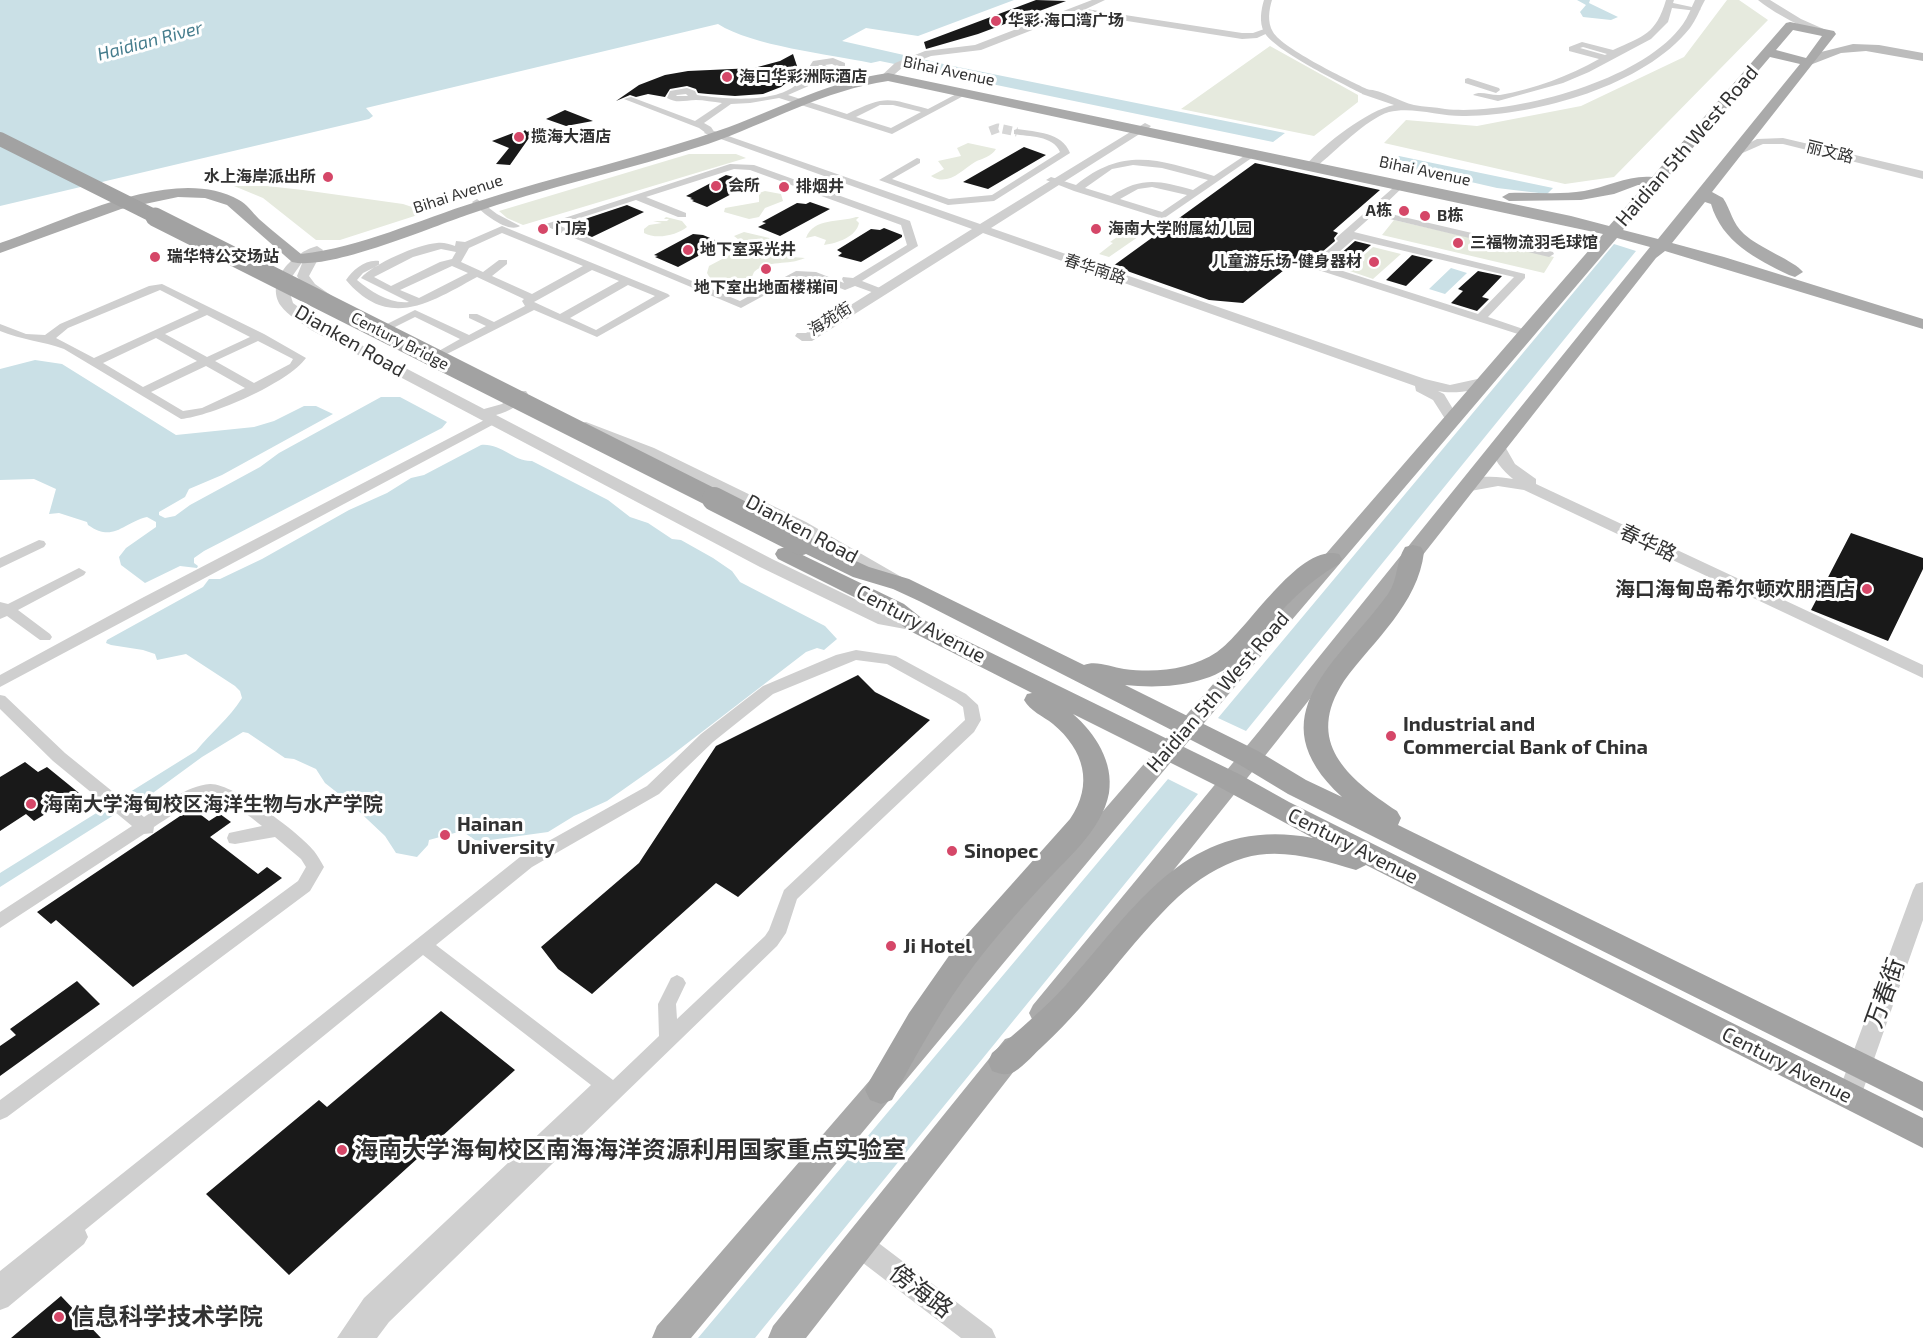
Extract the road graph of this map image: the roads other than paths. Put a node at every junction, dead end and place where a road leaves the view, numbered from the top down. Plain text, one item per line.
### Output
1 (1089, 0) edge
2 (1100, 0) edge
3 (1268, 0) edge
4 (1756, 0) edge
5 (1763, 0) edge
6 (1670, 2) edge
7 (1696, 4) edge
8 (1073, 9) junction
9 (1790, 26) junction
10 (1267, 31) junction
11 (1769, 51) junction
12 (1817, 51) junction
13 (1614, 53) junction
14 (1909, 53) junction
15 (1923, 56) edge
16 (1605, 58) junction
17 (824, 67) dead end
18 (886, 72) junction
19 (1468, 81) dead end
20 (1366, 92) junction
21 (965, 93) junction
22 (1477, 95) dead end
23 (1510, 95) junction
24 (693, 97) dead end
25 (797, 98) junction
26 (628, 99) dead end
27 (662, 102) dead end
28 (727, 103) junction
29 (929, 112) junction
30 (848, 117) junction
31 (1765, 118) junction
32 (886, 121) dead end
33 (875, 126) junction
34 (1140, 127) junction
35 (707, 131) junction
36 (1017, 132) tunnel mouth
37 (1031, 138) tunnel mouth
38 (0, 139) edge
39 (1062, 145) junction
40 (0, 151) edge
41 (1738, 152) junction
42 (1253, 153) junction
43 (917, 160) dead end
44 (1309, 162) junction
45 (1042, 169) junction
46 (1923, 174) edge
47 (1058, 178) junction
48 (1216, 179) junction
49 (884, 180) junction
50 (1654, 182) junction
51 (1401, 184) junction
52 (1077, 189) junction
53 (866, 190) junction
54 (1705, 192) junction
55 (1195, 194) junction
56 (1477, 195) junction
57 (637, 197) junction
58 (1112, 200) junction
59 (479, 204) junction
60 (1371, 212) junction
61 (682, 215) dead end
62 (1614, 229) junction
63 (976, 230) junction
64 (563, 231) junction
65 (540, 238) junction
66 (0, 243) edge
67 (1663, 243) junction
68 (0, 248) edge
69 (462, 250) junction
70 (1549, 254) dead end
71 (309, 255) junction
72 (454, 262) junction
73 (503, 262) dead end
74 (805, 263) dead end
75 (1316, 264) junction
76 (592, 266) junction
77 (480, 274) junction
78 (1367, 280) dead end
79 (628, 281) junction
80 (854, 282) junction
81 (1817, 285) junction
82 (391, 290) junction
83 (665, 290) dead end
84 (878, 291) junction
85 (418, 302) junction
86 (532, 302) junction
87 (352, 309) junction
88 (208, 310) junction
89 (472, 316) dead end
90 (561, 318) junction
91 (1923, 318) edge
92 (1480, 319) junction
93 (1923, 324) edge
94 (494, 326) junction
95 (0, 327) edge
96 (316, 327) junction
97 (387, 327) junction
98 (1525, 333) junction
99 (157, 334) junction
100 (260, 336) junction
101 (48, 339) junction
102 (469, 339) junction
103 (441, 354) junction
104 (206, 361) junction
105 (93, 363) junction
106 (1482, 382) junction
107 (253, 387) junction
108 (141, 392) junction
109 (521, 394) junction
110 (489, 417) junction
111 (1452, 419) junction
112 (1498, 446) junction
113 (1465, 487) junction
114 (39, 544) dead end
115 (793, 548) junction
116 (1413, 552) junction
117 (1331, 559) junction
118 (0, 564) edge
119 (79, 572) dead end
120 (901, 584) junction
121 (3, 609) edge
122 (916, 625) junction
123 (45, 637) dead end
124 (1066, 666) junction
125 (1923, 667) edge
126 (1923, 672) edge
127 (7, 684) edge
128 (1035, 684) junction
129 (0, 700) edge
130 (1188, 728) junction
131 (1168, 750) junction
132 (1249, 758) junction
133 (1230, 781) junction
134 (145, 828) junction
135 (272, 830) junction
136 (235, 838) dead end
137 (1462, 868) junction
138 (1436, 887) junction
139 (1923, 890) edge
140 (1923, 918) edge
141 (0, 921) edge
142 (0, 926) edge
143 (424, 950) junction
144 (678, 983) dead end
145 (669, 1034) junction
146 (1003, 1062) junction
147 (1865, 1068) junction
148 (881, 1089) junction
149 (606, 1090) junction
150 (1923, 1097) edge
151 (1855, 1099) junction
152 (0, 1104) edge
153 (0, 1111) edge
154 (1923, 1134) edge
155 (855, 1249) junction
156 (0, 1285) edge
157 (0, 1299) edge
158 (348, 1338) edge
159 (363, 1338) edge
160 (669, 1338) edge
161 (785, 1338) edge
162 (965, 1338) edge
163 (983, 1338) edge

1 - 8 street
2 - 8 street
3 - 10 street
4 - 9 street
5 - 12 street
6 - 7 street
6 - 13 street
7 - 20 street
7 - 44 street
8 - 10 street
8 - 18 street
9 - 11 main road, Haidian 5th West Road
9 - 12 main road
10 - 20 street
11 - 12 main road
11 - 50 main road, Haidian 5th West Road
12 - 14 main road
12 - 14 main road
12 - 31 main road, Haidian 5th West Road
13 - 16 street
13 - 16 street
14 - 15 main road
16 - 23 street
17 - 25 street
18 - 21 main road, Bihai Avenue
18 - 25 main road, Bihai Avenue
18 - 34 main road, Bihai Avenue
19 - 23 street
20 - 44 street
21 - 29 street
21 - 34 main road, Bihai Avenue
22 - 23 street
24 - 28 street
25 - 28 street
25 - 30 street
25 - 35 main road, Bihai Avenue
26 - 35 street
27 - 35 street
28 - 35 street
29 - 30 street
29 - 33 street
30 - 33 street
31 - 41 main road, Haidian 5th West Road
31 - 46 street, 丽文路
32 - 33 street
34 - 42 main road, Bihai Avenue
34 - 44 main road, Bihai Avenue
34 - 47 street, 海苑街
35 - 53 street, 春华南路
35 - 59 main road, Bihai Avenue
36 - 39 street
37 - 39 street
38 - 115 highway, Century Bridge, bridge
39 - 45 street
40 - 115 highway, Century Bridge
41 - 46 street, 丽文路
41 - 54 main road, Haidian 5th West Road
42 - 44 main road, Bihai Avenue
42 - 48 street
43 - 49 street
44 - 51 main road, Bihai Avenue
44 - 56 main road, Bihai Avenue
45 - 47 street
45 - 49 street
47 - 52 street
47 - 63 street, 海苑街
48 - 52 street
48 - 55 street
49 - 53 street
50 - 56 main road
50 - 62 main road, Haidian 5th West Road
51 - 60 street
51 - 62 main road, Bihai Avenue
52 - 58 street
53 - 63 street, 春华南路
54 - 67 main road, Haidian 5th West Road
54 - 81 main road
55 - 58 street
55 - 58 street
56 - 62 main road, Bihai Avenue
57 - 61 street
57 - 64 street
57 - 80 street
59 - 65 street
59 - 71 main road, Bihai Avenue
60 - 70 street
60 - 75 street
62 - 67 main road, Bihai Avenue
62 - 98 main road, Haidian 5th West Road
63 - 84 street, 海苑街
63 - 106 street, 春华南路
63 - 111 street, 春华南路
64 - 65 street
64 - 80 street
65 - 83 street
66 - 71 main road
67 - 81 main road, Bihai Avenue
67 - 93 main road, Bihai Avenue
67 - 112 main road, Haidian 5th West Road
68 - 71 main road
69 - 72 street
69 - 76 street
69 - 82 street
69 - 85 street
71 - 87 street, Dianken Road
71 - 96 street, Dianken Road
72 - 77 street
72 - 82 street
73 - 77 street
74 - 80 street
75 - 78 street
75 - 92 street
75 - 92 street
76 - 79 street
76 - 86 street
77 - 85 street
77 - 86 street
79 - 90 street
79 - 90 street
80 - 84 street
81 - 91 main road, Bihai Avenue
82 - 85 street
84 - 84 street, 海苑街
86 - 90 street
86 - 94 street
87 - 96 street
87 - 97 street, Dianken Road
88 - 99 street
88 - 100 street
88 - 101 street
89 - 94 street
92 - 98 street
94 - 102 street
95 - 101 street
96 - 110 street, Dianken Road
97 - 102 street
97 - 103 street, Dianken Road
98 - 106 main road, Haidian 5th West Road
99 - 104 street
99 - 105 street
100 - 104 street
100 - 107 street
101 - 105 street
102 - 103 street
103 - 109 street, Dianken Road
104 - 107 street
104 - 108 street
105 - 108 street
106 - 111 main road, Haidian 5th West Road
107 - 108 street
109 - 110 street
109 - 120 street, Dianken Road
110 - 122 street, Dianken Road
110 - 127 street
111 - 117 main road, Haidian 5th West Road
112 - 113 main road, Haidian 5th West Road
112 - 125 street, 春华路
113 - 116 main road, Haidian 5th West Road
113 - 126 street, 春华路
114 - 118 street
115 - 120 highway, Century Avenue
115 - 122 highway, Century Avenue
116 - 132 main road, Haidian 5th West Road
116 - 137 highway
117 - 124 highway
117 - 130 main road, Haidian 5th West Road
119 - 121 street
120 - 124 highway, Century Avenue
121 - 123 street
122 - 128 highway, Century Avenue
124 - 130 highway, Century Avenue
128 - 131 highway, Century Avenue
128 - 148 highway
129 - 134 street
130 - 131 main road, Haidian 5th West Road
130 - 132 highway, Century Avenue
131 - 133 highway, Century Avenue
131 - 148 main road, Haidian 5th West Road
132 - 133 main road, Haidian 5th West Road
132 - 137 highway, Century Avenue
133 - 138 highway, Century Avenue
133 - 146 main road, Haidian 5th West Road
134 - 135 street
134 - 141 street
134 - 142 street
135 - 136 street
135 - 152 street
135 - 153 street
137 - 147 highway, Century Avenue
138 - 146 highway
138 - 151 highway, Century Avenue
139 - 147 street, 万春街
140 - 147 street, 万春街
143 - 145 street
143 - 149 street
143 - 156 street
143 - 157 street
144 - 145 street
145 - 149 street
146 - 155 main road, Haidian 5th West Road
147 - 150 highway, Century Avenue
147 - 151 street, 万春街
148 - 160 main road, Haidian 5th West Road
149 - 158 street
149 - 159 street
151 - 154 highway, Century Avenue
155 - 161 main road, Haidian 5th West Road
155 - 162 street, 傍海路
155 - 163 street, 傍海路

